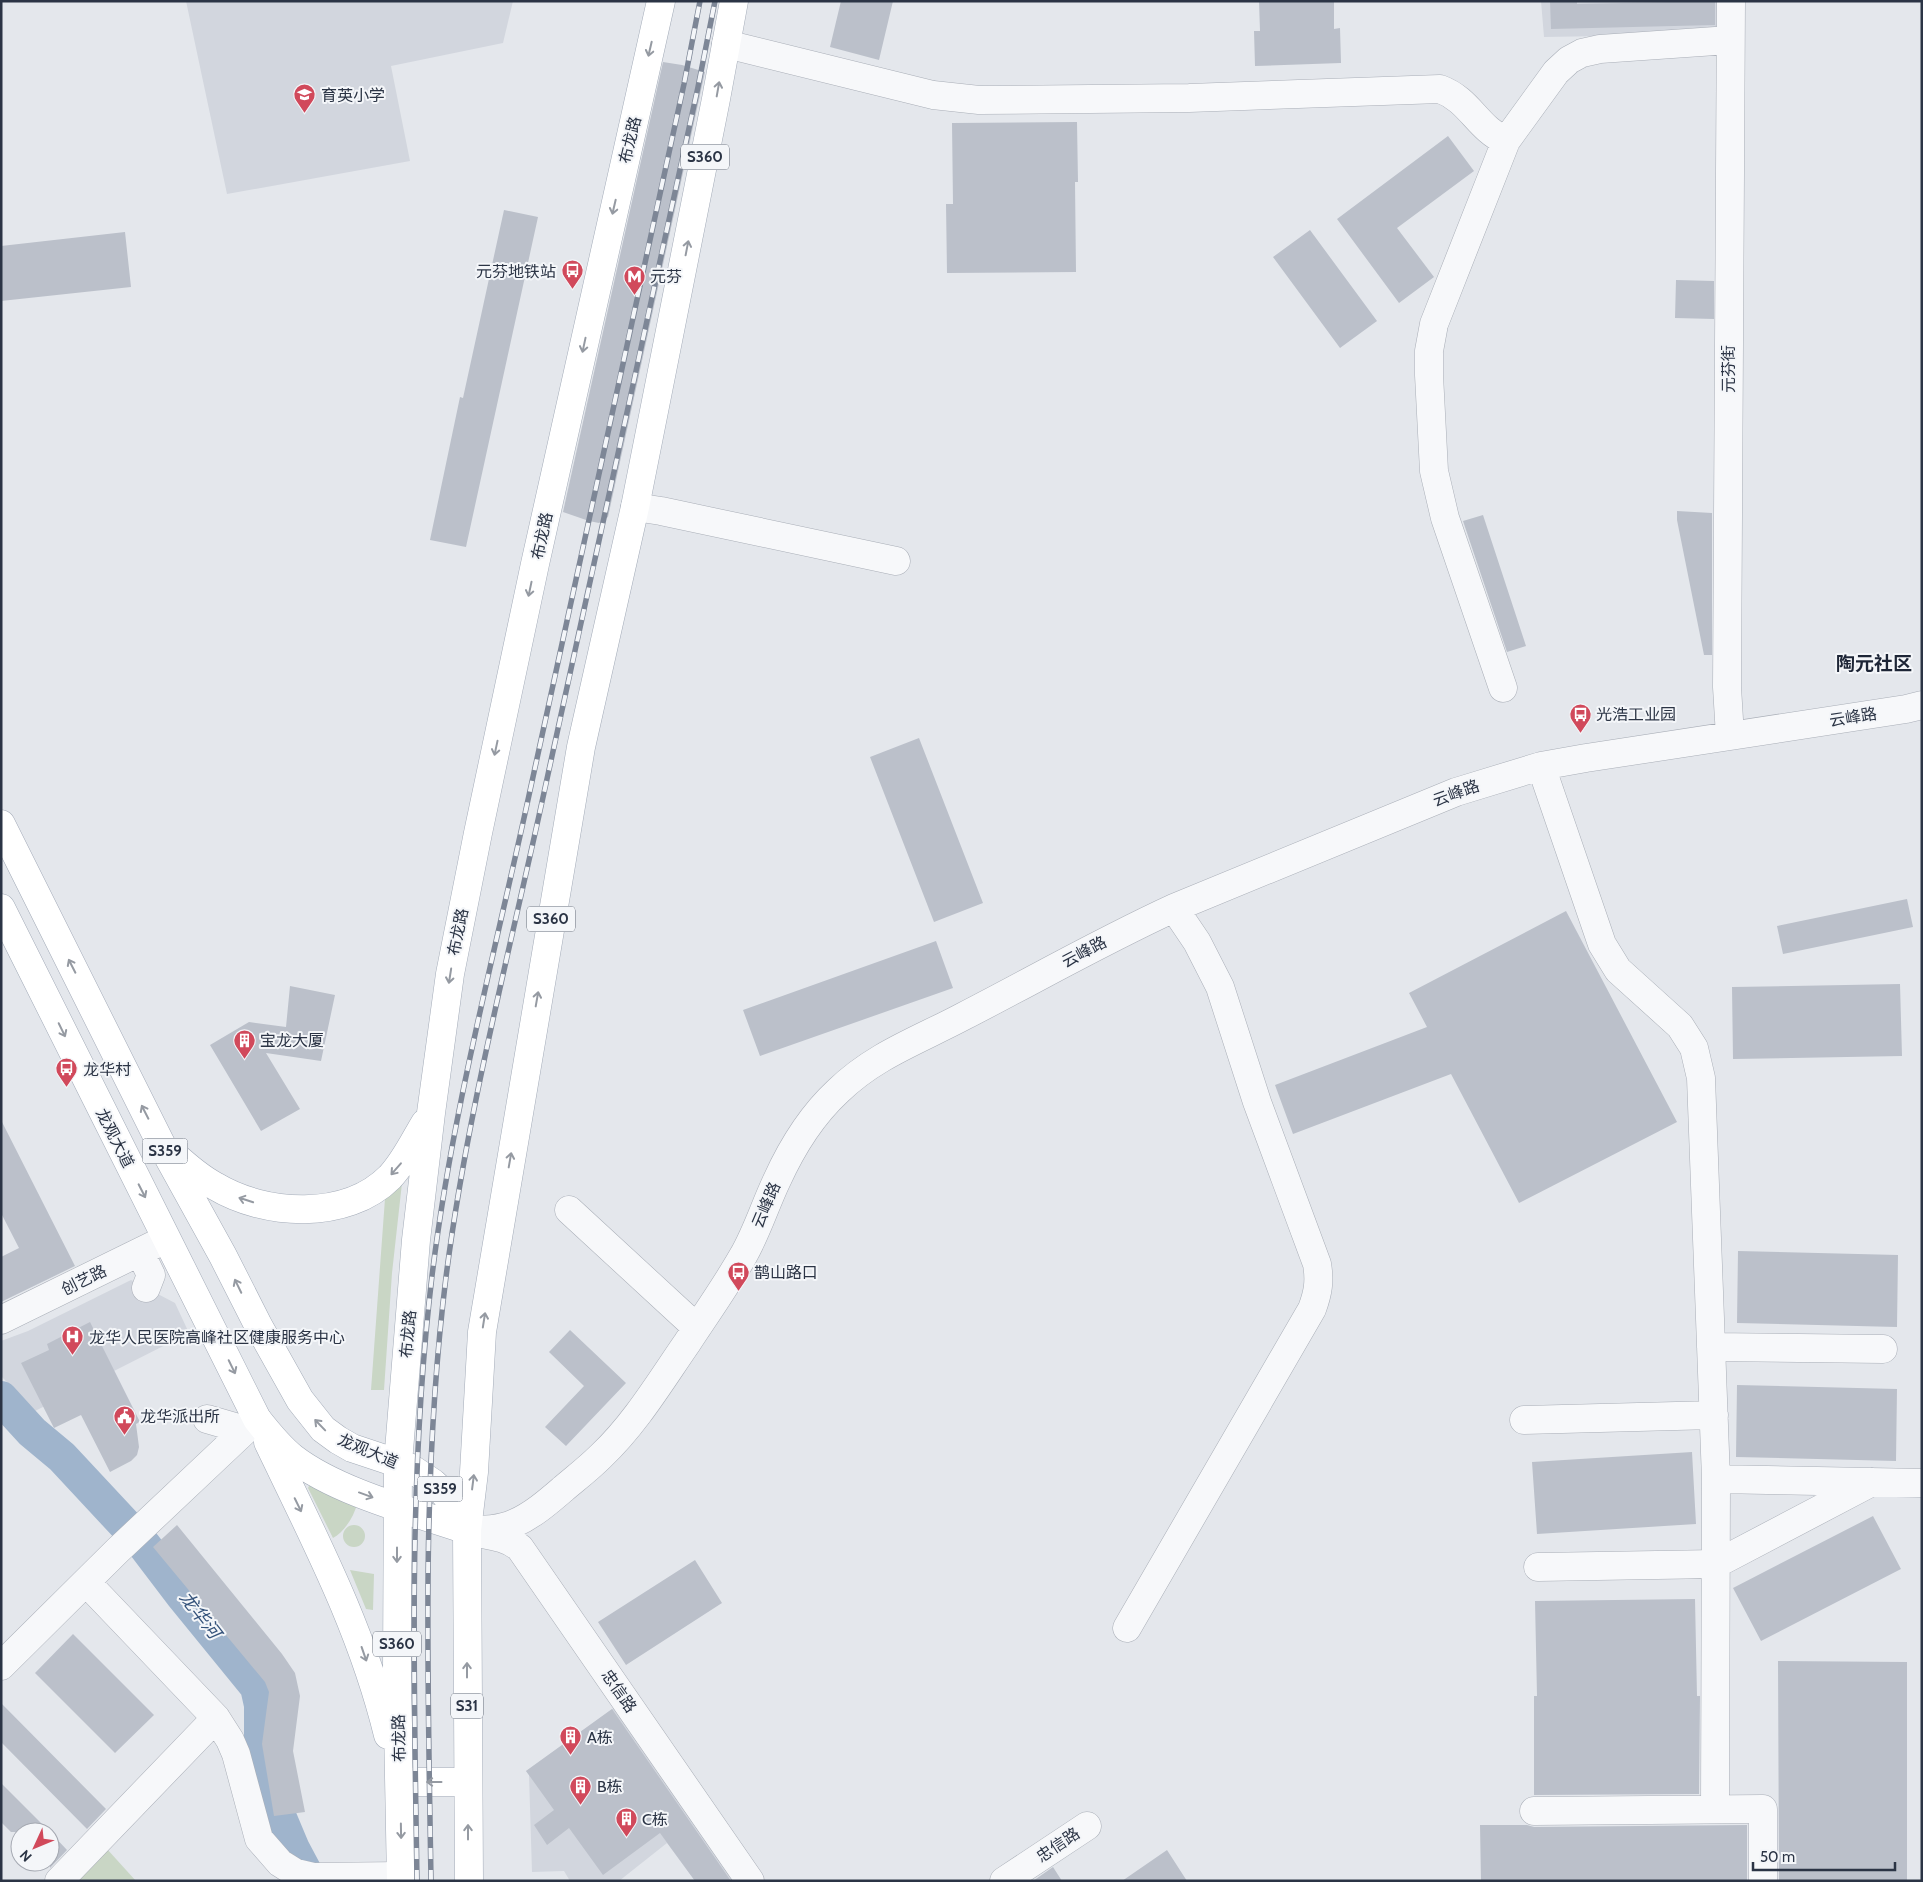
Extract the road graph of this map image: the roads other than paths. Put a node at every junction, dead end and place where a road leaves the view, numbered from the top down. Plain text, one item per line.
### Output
1 (661, 1) edge
2 (734, 1) edge
3 (1731, 1) edge
4 (1730, 40) junction
5 (726, 44) junction
6 (1506, 141) junction
7 (635, 507) junction
8 (896, 561) dead end
9 (1503, 688) dead end
10 (1922, 705) edge
11 (1730, 736) junction
12 (1541, 766) junction
13 (1, 824) edge
14 (1, 908) edge
15 (1174, 908) junction
16 (430, 1113) junction
17 (160, 1142) junction
18 (569, 1210) dead end
19 (166, 1239) junction
20 (140, 1252) junction
21 (146, 1288) dead end
22 (1, 1320) edge
23 (697, 1328) junction
24 (1711, 1347) junction
25 (1883, 1348) dead end
26 (1714, 1415) junction
27 (207, 1419) dead end
28 (1524, 1420) dead end
29 (249, 1426) junction
30 (398, 1463) junction
31 (1716, 1479) junction
32 (1872, 1482) junction
33 (1922, 1483) edge
34 (397, 1506) junction
35 (467, 1530) junction
36 (1716, 1564) junction
37 (1538, 1567) dead end
38 (86, 1582) junction
39 (1127, 1628) dead end
40 (1, 1666) edge
41 (216, 1718) junction
42 (400, 1782) junction
43 (468, 1782) junction
44 (1715, 1809) junction
45 (1534, 1811) dead end
46 (1087, 1826) dead end
47 (401, 1878) edge
48 (59, 1881) edge
49 (469, 1881) edge
50 (750, 1881) edge
51 (1004, 1881) edge
52 (1763, 1881) edge

1 -> 16 main road, 布龙路 / S360
2 - 5 main road, S360
3 - 4 street, 元芬街
4 - 6 street
4 - 11 street, 元芬街
5 - 6 street
7 -> 5 main road, S360
6 - 9 street
7 - 8 street
35 -> 7 main road, S360
10 - 11 street, 云峰路
11 - 12 street, 云峰路
12 - 15 street, 云峰路
12 - 24 street
17 -> 13 main road, 龙观大道 / S359
14 -> 19 main road, 龙观大道 / S359
15 - 23 street, 云峰路
15 - 39 street
16 -> 17 main road
16 - 30 main road, 布龙路 / S360
30 -> 17 main road, 龙观大道 / S359
18 - 23 street
19 - 20 street, 创艺路
19 -> 29 main road, 龙观大道 / S359
20 - 21 street
20 - 22 street, 创艺路
23 - 35 street, 云峰路
24 - 25 street
24 - 26 street
26 - 28 street
26 - 31 street
27 - 29 street
29 -> 34 main road, 龙观大道 / S359
29 - 38 street
29 -> 42 main road
30 - 34 main road, 布龙路 / S360
30 - 35 main road, 龙观大道 / S359
31 - 32 street
31 - 36 street
32 - 33 street
32 - 36 street
34 - 35 main road, 龙观大道 / S359
34 -> 42 main road, 布龙路 / S360
43 -> 35 main road, S31
35 - 50 street, 忠信路
36 - 37 street
36 - 44 street
38 - 40 street
38 - 41 street
41 - 47 street
41 - 48 street
43 -> 42 main road
42 -> 47 main road, 布龙路
49 -> 43 main road, S31
44 - 45 street
44 - 52 street
46 - 51 street, 忠信路

